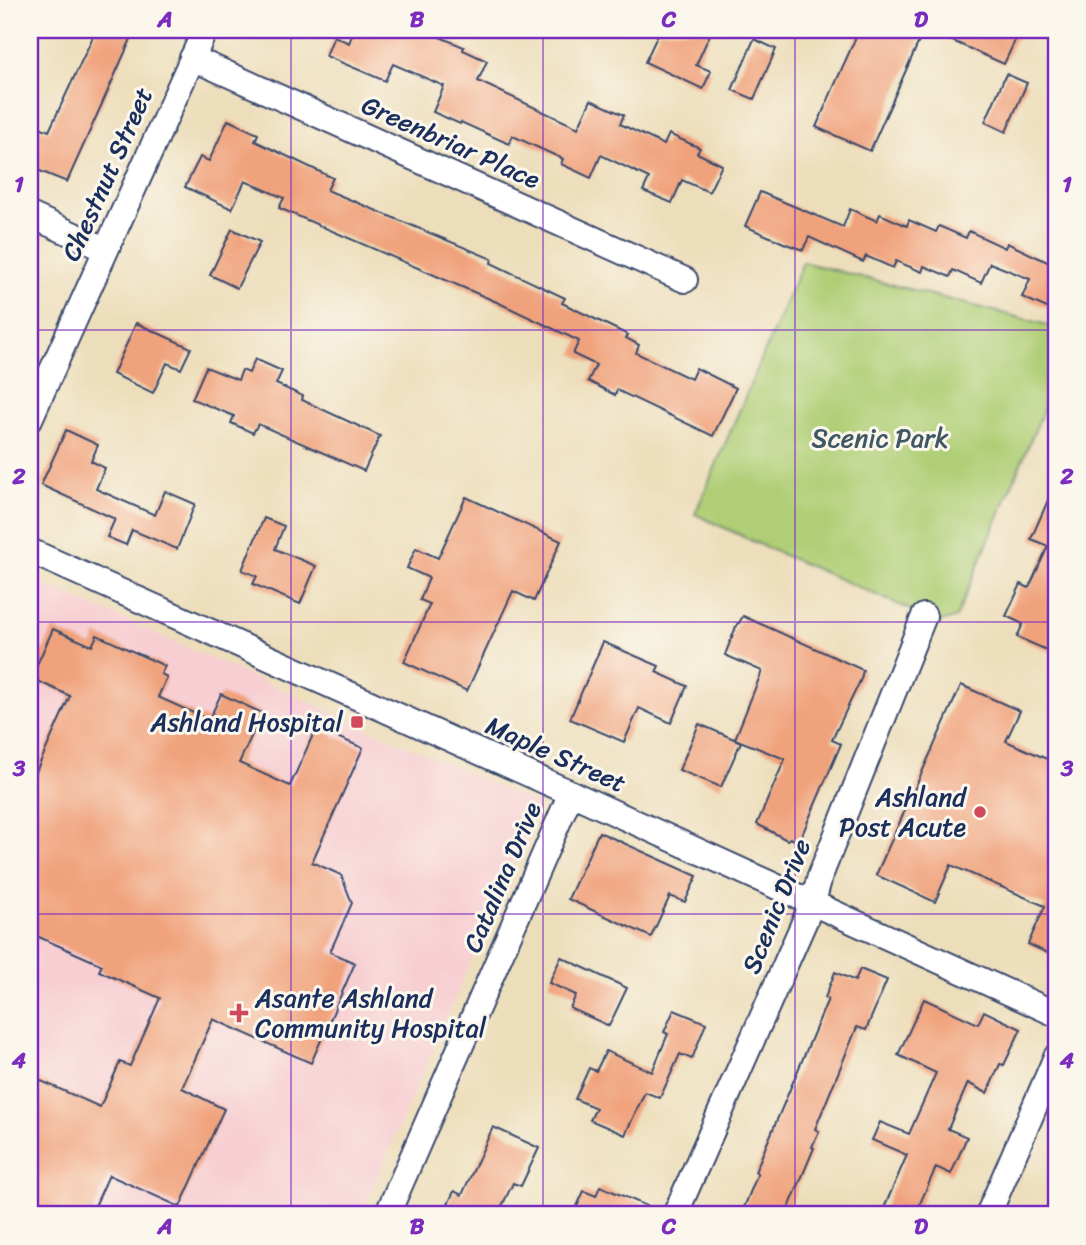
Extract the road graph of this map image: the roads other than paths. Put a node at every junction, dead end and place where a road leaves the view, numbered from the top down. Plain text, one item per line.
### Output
1 (205, 30) edge
2 (192, 58) junction
3 (30, 215) edge
4 (105, 248) junction
5 (685, 280) dead end
6 (30, 419) edge
7 (30, 551) edge
8 (924, 615) dead end
9 (571, 793) junction
10 (813, 902) junction
11 (1056, 1014) edge
12 (1056, 1057) edge
13 (387, 1215) edge
14 (675, 1215) edge
15 (988, 1215) edge

1 - 2 street, Chestnut Street
2 - 4 street, Chestnut Street
2 - 5 street, Greenbriar Place
3 - 4 street
4 - 6 street, Chestnut Street
7 - 9 street, Maple Street
8 - 10 street, Scenic Drive
9 - 10 street, Maple Street
9 - 13 street, Catalina Drive
10 - 11 street, Maple Street
10 - 14 street, Scenic Drive
12 - 15 street

